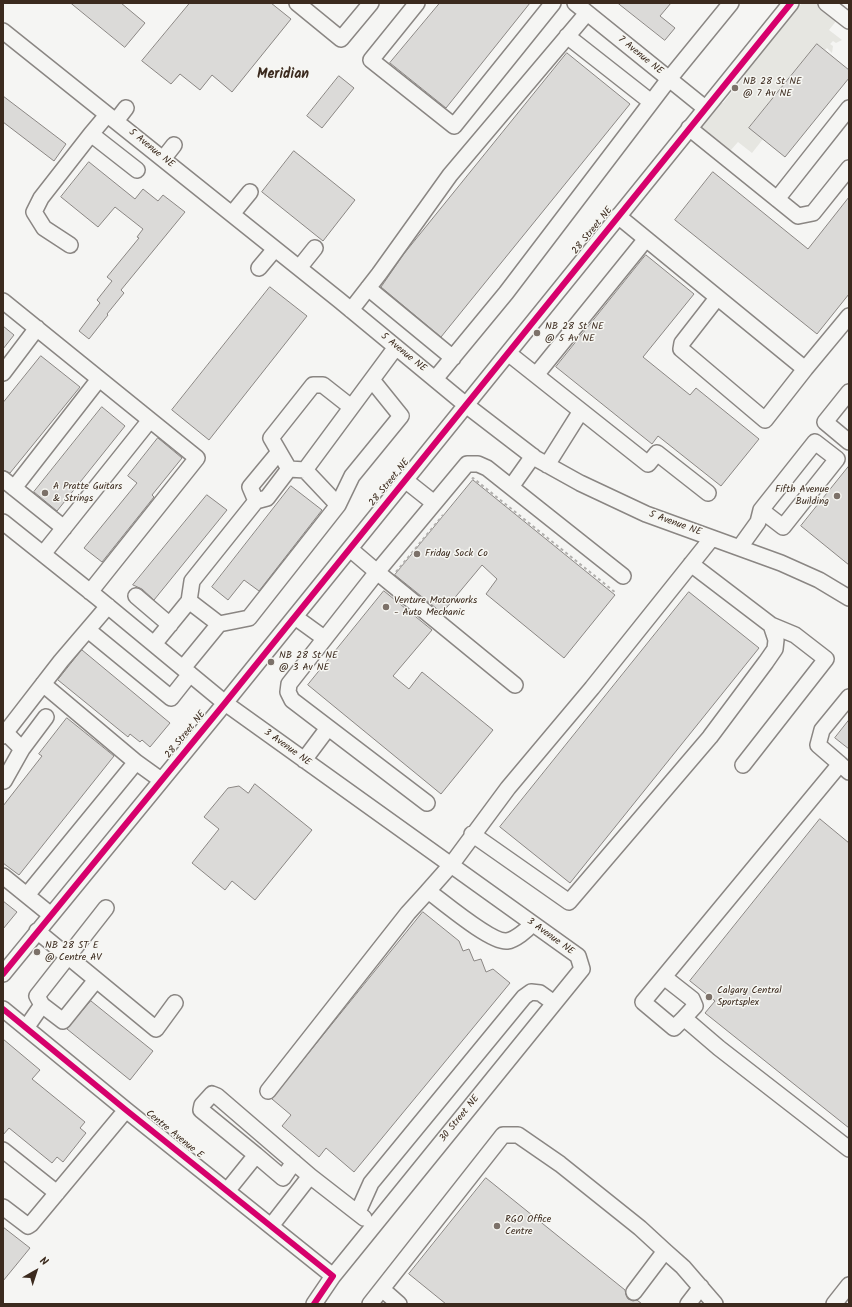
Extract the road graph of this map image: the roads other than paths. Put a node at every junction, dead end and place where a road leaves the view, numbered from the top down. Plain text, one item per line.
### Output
1 (297, 3) edge
2 (371, 3) edge
3 (417, 3) edge
4 (553, 3) edge
5 (575, 3) edge
6 (731, 3) edge
7 (791, 3) edge
8 (826, 3) edge
9 (587, 13) junction
10 (849, 21) edge
11 (3, 31) edge
12 (567, 36) junction
13 (669, 79) junction
14 (651, 102) junction
15 (126, 108) dead end
16 (705, 108) junction
17 (849, 108) edge
18 (112, 118) junction
19 (689, 128) junction
20 (92, 134) junction
21 (174, 145) dead end
22 (163, 159) junction
23 (849, 168) edge
24 (137, 170) dead end
25 (250, 192) dead end
26 (777, 199) junction
27 (232, 214) junction
28 (618, 216) junction
29 (646, 239) junction
30 (70, 245) dead end
31 (315, 248) dead end
32 (275, 249) junction
33 (259, 268) dead end
34 (299, 268) junction
35 (368, 288) junction
36 (717, 298) junction
37 (3, 301) edge
38 (351, 310) junction
39 (849, 316) edge
40 (37, 328) junction
41 (396, 347) junction
42 (508, 353) junction
43 (453, 358) junction
44 (805, 369) junction
45 (3, 373) edge
46 (536, 375) junction
47 (99, 379) junction
48 (435, 379) junction
49 (372, 380) junction
50 (849, 392) edge
51 (466, 405) junction
52 (351, 407) junction
53 (582, 411) junction
54 (150, 420) junction
55 (849, 442) edge
56 (279, 452) junction
57 (533, 456) junction
58 (547, 465) junction
59 (289, 469) junction
60 (305, 470) junction
61 (406, 480) junction
62 (9, 483) edge
63 (511, 487) junction
64 (708, 493) dead end
65 (256, 501) junction
66 (338, 505) junction
67 (439, 509) junction
68 (761, 510) junction
69 (3, 522) edge
70 (64, 528) junction
71 (712, 538) junction
72 (740, 547) junction
73 (350, 550) junction
74 (43, 554) junction
75 (691, 564) junction
76 (377, 572) junction
77 (623, 576) dead end
78 (90, 592) junction
79 (136, 596) dead end
80 (849, 598) edge
81 (190, 601) junction
82 (108, 606) junction
83 (295, 617) junction
84 (219, 624) junction
85 (170, 625) junction
86 (772, 625) junction
87 (88, 630) junction
88 (324, 638) junction
89 (154, 644) junction
90 (186, 671) junction
91 (43, 684) junction
92 (515, 685) dead end
93 (849, 697) edge
94 (225, 703) junction
95 (46, 717) dead end
96 (328, 728) junction
97 (4, 735) edge
98 (22, 749) junction
99 (304, 760) junction
100 (137, 763) junction
101 (743, 765) dead end
102 (844, 768) edge
103 (161, 780) junction
104 (4, 781) edge
105 (427, 804) dead end
106 (472, 834) junction
107 (451, 865) junction
108 (3, 876) edge
109 (428, 891) junction
110 (27, 895) junction
111 (106, 908) dead end
112 (50, 915) junction
113 (532, 924) junction
114 (37, 931) junction
115 (68, 956) junction
116 (579, 961) joint
117 (3, 974) edge
118 (664, 977) junction
119 (96, 980) junction
120 (554, 1003) junction
121 (175, 1004) dead end
122 (42, 1006) junction
123 (3, 1009) edge
124 (684, 1018) junction
125 (26, 1028) junction
126 (268, 1091) dead end
127 (126, 1110) junction
128 (849, 1149) edge
129 (3, 1150) edge
130 (256, 1155) junction
131 (294, 1162) junction
132 (310, 1176) junction
133 (227, 1191) junction
134 (57, 1193) junction
135 (3, 1207) edge
136 (358, 1212) junction
137 (375, 1225) junction
138 (271, 1226) junction
139 (665, 1251) junction
140 (333, 1276) junction
141 (849, 1285) edge
142 (700, 1287) junction
143 (382, 1289) junction
144 (634, 1292) dead end
145 (314, 1304) edge
146 (370, 1304) edge
147 (399, 1304) edge
148 (688, 1304) edge
149 (715, 1304) edge
150 (834, 1304) edge

1 - 2 street
3 - 4 street
5 - 9 street, 7 Avenue NE
6 - 13 street
7 - 16 street, 28 Street NE
8 - 10 street
9 - 12 street
9 - 13 street, 7 Avenue NE
11 - 18 street, 5 Avenue NE
12 - 14 street
12 - 35 street
13 - 14 street
13 - 16 street, 7 Avenue NE
14 - 43 street
15 - 18 street
16 - 19 street, 28 Street NE
17 - 26 street
18 - 20 street
18 - 22 street, 5 Avenue NE
19 - 26 street
19 - 28 street, 28 Street NE
20 - 24 street
20 - 30 street
21 - 22 street
22 - 27 street, 5 Avenue NE
23 - 26 street
25 - 27 street
27 - 32 street, 5 Avenue NE
28 - 29 street
28 - 42 street, 28 Street NE
29 - 36 street
29 - 46 street
31 - 34 street
32 - 33 street
32 - 34 street, 5 Avenue NE
34 - 38 street, 5 Avenue NE
35 - 38 street
35 - 43 street
36 - 44 street
36 - 44 street
37 - 40 street
38 - 41 street, 5 Avenue NE
39 - 44 street
40 - 45 street
40 - 47 street
41 - 48 street, 5 Avenue NE
41 - 49 street
42 - 46 street
42 - 51 street, 28 Street NE
43 - 48 street
46 - 53 street
47 - 54 street
47 - 62 street
48 - 51 street, 5 Avenue NE
49 - 52 street
49 - 66 street
50 - 55 street
51 - 57 street, 5 Avenue NE
51 - 61 street, 28 Street NE
52 - 56 street
52 - 60 street
53 - 58 street
53 - 64 street
54 - 70 street
54 - 78 street
56 - 59 street
56 - 65 street
57 - 58 street, 5 Avenue NE
57 - 63 street
58 - 71 street, 5 Avenue NE
59 - 60 street
59 - 65 street
60 - 66 street
61 - 67 street
61 - 73 street, 28 Street NE
62 - 70 street
63 - 67 street
63 - 77 street
65 - 81 street
66 - 84 street
67 - 76 street
68 - 68 street
68 - 72 street
69 - 74 street, 3 Avenue NE
70 - 74 street
71 - 72 street, 5 Avenue NE
71 - 75 street
72 - 80 street, 5 Avenue NE
73 - 76 street
73 - 83 street, 28 Street NE
74 - 78 street, 3 Avenue NE
75 - 86 street
75 - 106 street
76 - 88 street
76 - 92 street
78 - 82 street, 3 Avenue NE
79 - 85 street
81 - 84 street
81 - 85 street
82 - 87 street
82 - 89 street, 3 Avenue NE
83 - 88 street
83 - 94 street, 28 Street NE
84 - 90 street
85 - 89 street
86 - 101 street
86 - 106 street
87 - 90 street
87 - 91 street
88 - 96 street
89 - 90 street, 3 Avenue NE
90 - 94 street, 3 Avenue NE
91 - 97 street
91 - 100 street
93 - 102 street
94 - 99 street, 3 Avenue NE
94 - 103 street, 28 Street NE
95 - 98 street
96 - 99 street
96 - 105 street
97 - 98 street
98 - 104 street
99 - 107 street, 3 Avenue NE
100 - 103 street
100 - 110 street
102 - 118 street
103 - 112 street, 28 Street NE
106 - 107 street
107 - 109 street
107 - 113 street, 3 Avenue NE
108 - 110 street
109 - 113 street
109 - 126 street
110 - 112 street
111 - 115 street
112 - 114 street, 28 Street NE
113 - 116 street, 3 Avenue NE
114 - 115 street
114 - 117 street, 28 Street NE
115 - 119 street
115 - 122 street
116 - 120 street, 30 Street NE
118 - 124 street
118 - 124 street
119 - 121 street
119 - 122 street
120 - 136 street
120 - 137 street, 30 Street NE
122 - 125 street
123 - 125 street, Centre Avenue E
124 - 128 street
125 - 127 street, Centre Avenue E
127 - 133 street, Centre Avenue E
127 - 134 street
129 - 134 street
130 - 131 street
130 - 131 street
130 - 133 street
131 - 132 street
132 - 136 street
132 - 138 street
133 - 138 street, Centre Avenue E
134 - 135 street
136 - 137 street
137 - 140 street, 30 Street NE
138 - 140 street, Centre Avenue E
139 - 142 street
139 - 143 street
139 - 144 street
140 - 145 street, 30 Street NE
141 - 150 street
142 - 148 street
142 - 149 street
143 - 146 street
143 - 147 street

